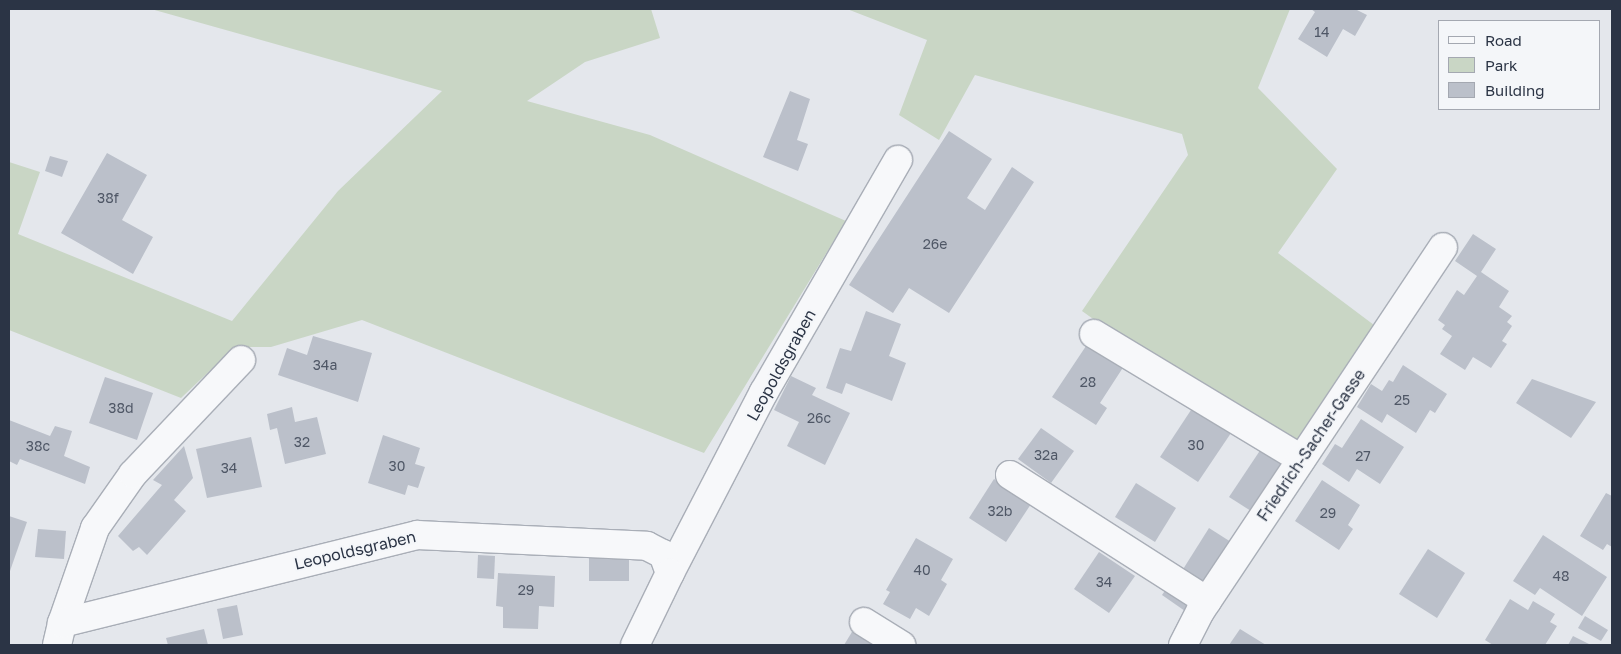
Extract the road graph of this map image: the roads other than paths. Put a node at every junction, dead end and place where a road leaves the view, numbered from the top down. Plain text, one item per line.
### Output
1 (898, 160) dead end
2 (1443, 247) dead end
3 (1094, 334) dead end
4 (241, 360) dead end
5 (1302, 459) junction
6 (1010, 475) dead end
7 (670, 573) junction
8 (1207, 601) junction
9 (864, 622) dead end
10 (60, 634) edge
11 (634, 645) edge
12 (900, 645) edge
13 (1183, 645) edge

1 - 7 street, Leopoldsgraben
2 - 5 street, Friedrich-Sacher-Gasse
3 - 5 street
4 - 10 street, Leopoldsgraben
5 - 8 street, Friedrich-Sacher-Gasse
6 - 8 street
7 - 10 street, Leopoldsgraben
7 - 11 street, Leopoldsgraben
8 - 13 street, Friedrich-Sacher-Gasse
9 - 12 street

